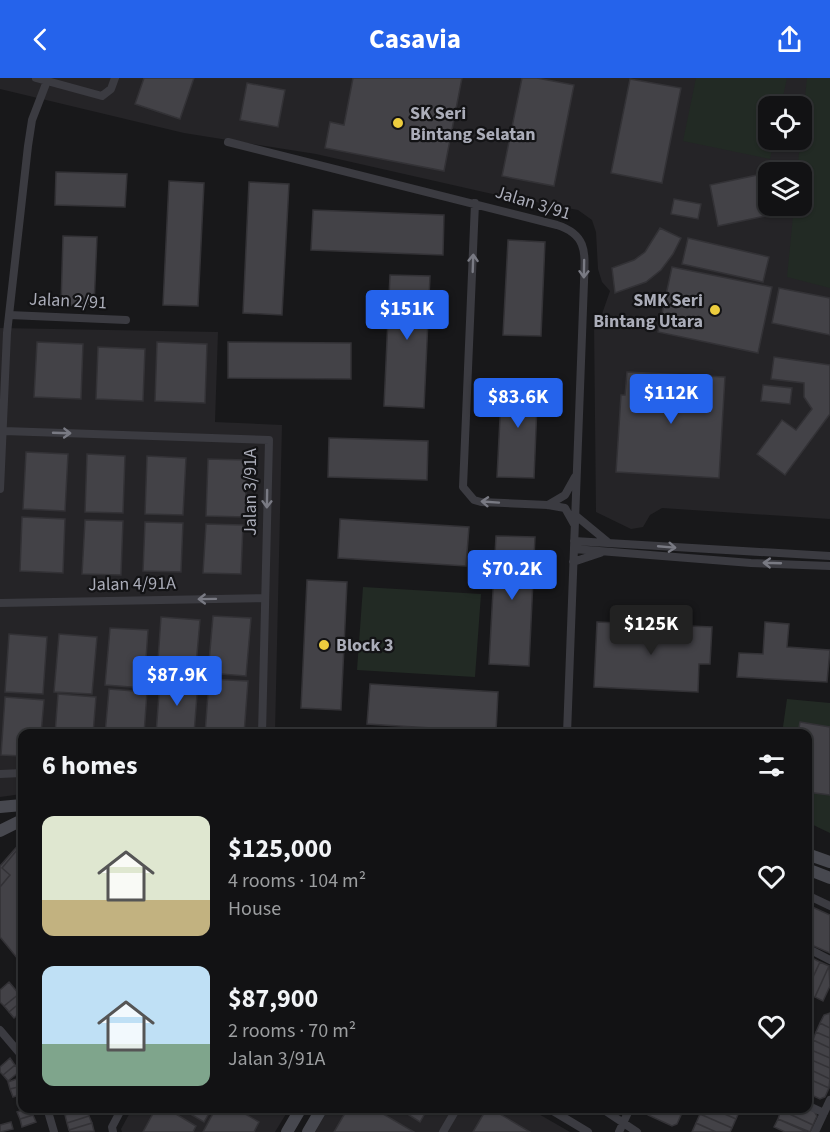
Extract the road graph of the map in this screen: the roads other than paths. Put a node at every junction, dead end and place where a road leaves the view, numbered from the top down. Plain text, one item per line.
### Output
1 (36, 78) edge
2 (115, 78) edge
3 (47, 81) junction
4 (228, 142) dead end
5 (475, 204) junction
6 (9, 315) junction
7 (126, 320) dead end
8 (4, 333) edge
9 (4, 431) junction
10 (577, 474) junction
11 (0, 489) edge
12 (548, 505) junction
13 (575, 516) junction
14 (575, 527) junction
15 (574, 545) junction
16 (609, 547) junction
17 (830, 556) edge
18 (573, 562) junction
19 (830, 566) edge
20 (265, 598) junction
21 (0, 603) edge
22 (262, 729) edge
23 (567, 729) edge
24 (18, 773) edge
25 (0, 774) edge
26 (18, 806) edge
27 (1, 810) edge
28 (18, 817) edge
29 (18, 821) edge
30 (0, 831) edge
31 (812, 856) edge
32 (830, 862) edge
33 (812, 871) edge
34 (830, 879) edge
35 (812, 897) edge
36 (830, 906) edge
37 (812, 951) edge
38 (830, 960) edge
39 (0, 1030) edge
40 (18, 1051) edge
41 (830, 1100) edge
42 (812, 1107) edge
43 (48, 1113) edge
44 (119, 1113) edge
45 (298, 1113) edge
46 (319, 1113) edge
47 (454, 1113) edge
48 (556, 1113) edge
49 (606, 1113) edge
50 (628, 1113) edge
51 (824, 1113) junction
52 (621, 1128) edge
53 (54, 1132) edge
54 (113, 1132) edge
55 (287, 1132) edge
56 (308, 1132) edge
57 (443, 1132) edge
58 (588, 1132) edge
59 (637, 1132) edge
60 (815, 1132) edge

1 - 3 street
2 - 3 street
3 - 6 street
4 - 5 street, Jalan 3/91
5 -> 10 street, Jalan 3/91
12 -> 5 street
6 - 7 street, Jalan 2/91
6 - 8 street
8 - 9 street
9 - 11 street
9 -> 20 street, Jalan 3/91A
10 - 12 street
10 - 13 street, Jalan 3/91
12 - 14 street
13 - 14 street, Jalan 3/91
13 - 16 street
14 - 15 street, Jalan 3/91
15 - 16 street
15 - 18 street, Jalan 3/91
16 -> 17 street
16 - 18 street
19 -> 16 street
18 - 23 street, Jalan 3/91
20 -> 21 street, Jalan 4/91A
20 - 22 street, Jalan 3/91A
24 - 25 street
26 - 27 street
27 - 28 street
29 - 30 street
31 - 32 street
33 - 34 street
35 - 36 street
37 - 38 street
39 - 40 street
41 - 51 street
42 - 51 street
43 - 53 street
44 - 54 street
45 - 55 street
46 - 56 street
47 - 57 street
48 - 58 street
49 - 52 street
50 - 52 street
51 - 60 street
52 - 59 street

